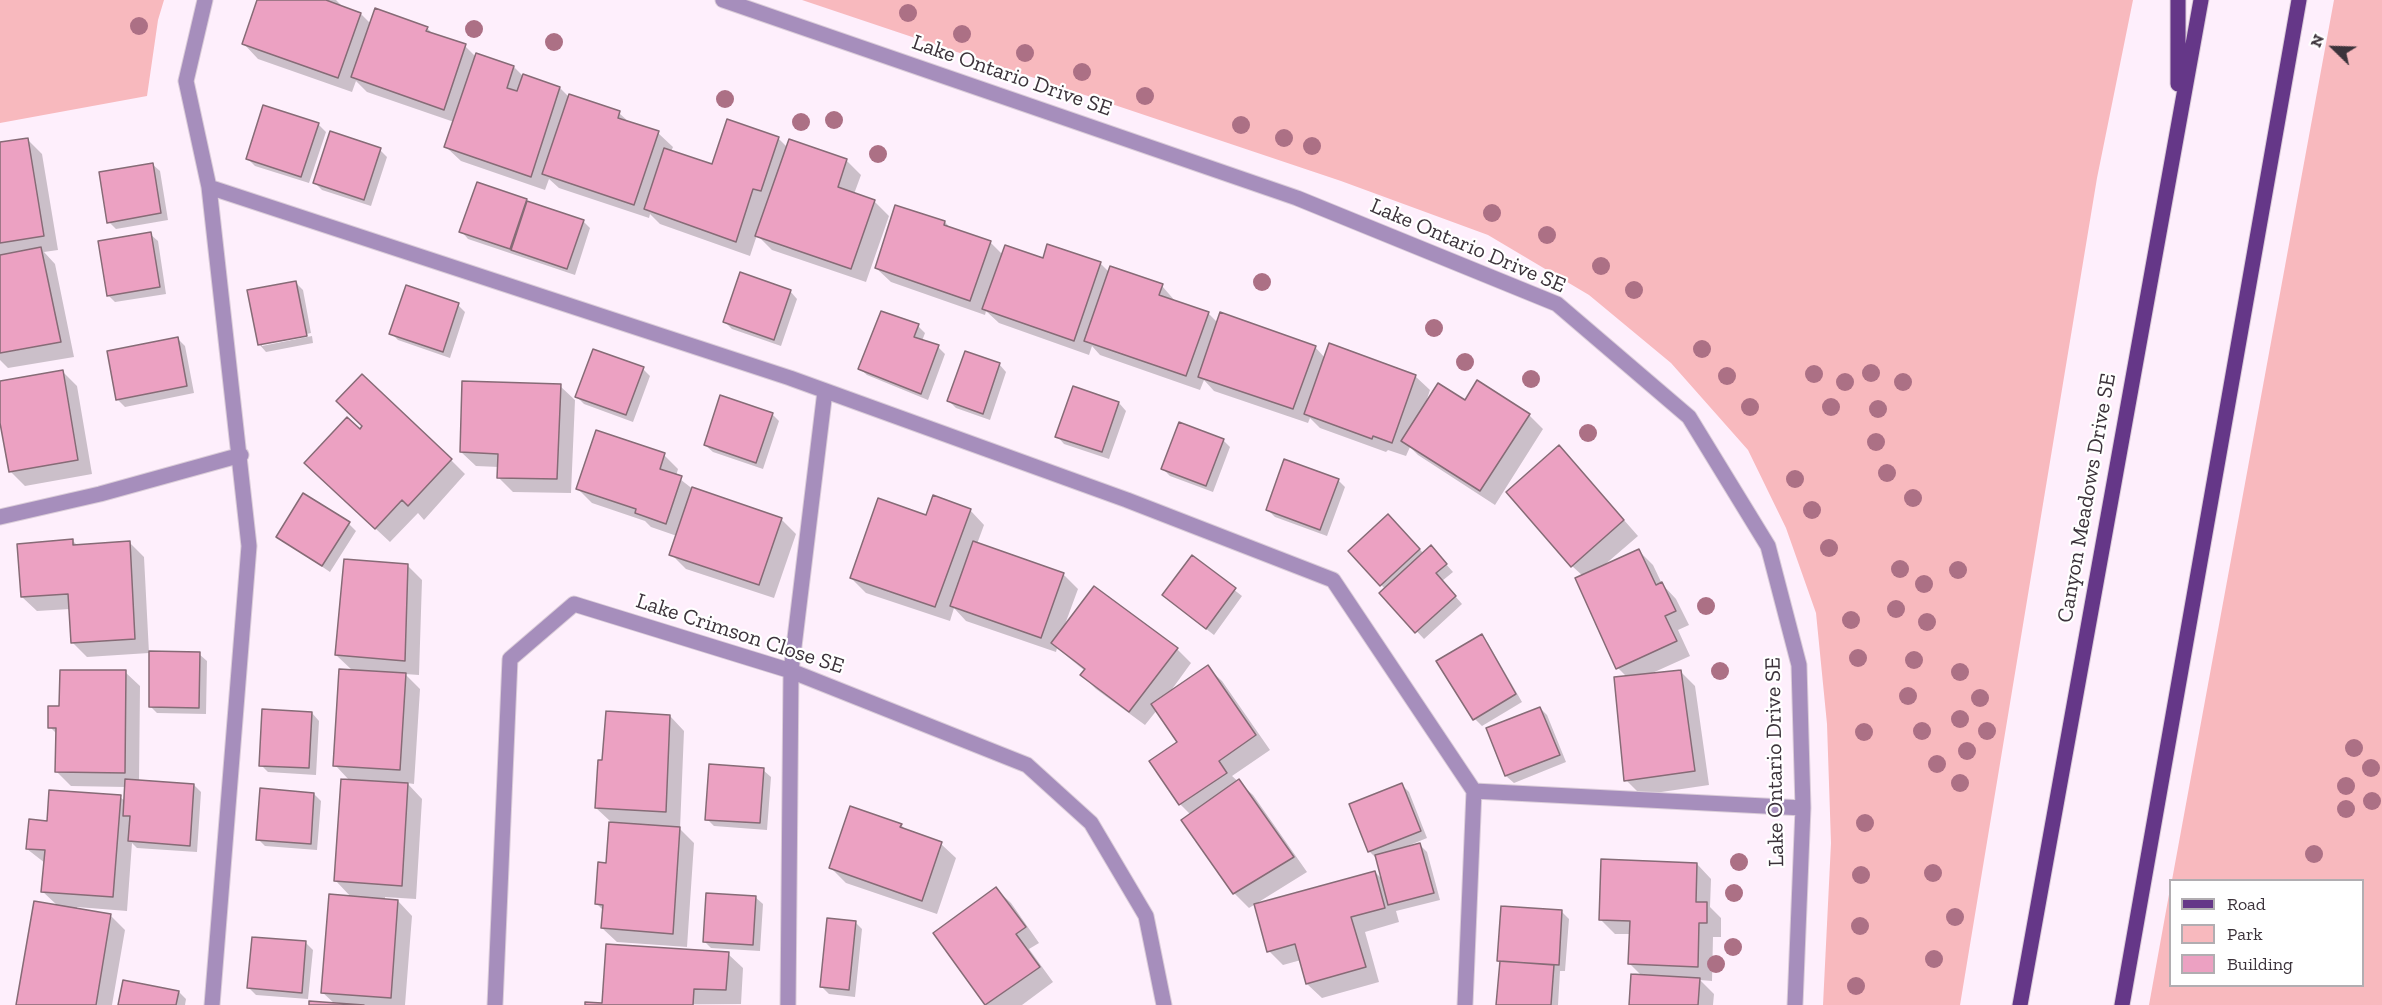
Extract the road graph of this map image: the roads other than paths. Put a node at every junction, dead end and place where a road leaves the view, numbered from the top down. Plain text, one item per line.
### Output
1 (205, 0) edge
2 (723, 0) edge
3 (2178, 0) edge
4 (2201, 0) edge
5 (2299, 0) edge
6 (2178, 118) junction
7 (209, 187) junction
8 (825, 391) junction
9 (241, 455) junction
10 (0, 517) edge
11 (791, 671) junction
12 (1474, 791) junction
13 (1803, 808) junction
14 (212, 1005) edge
15 (495, 1005) edge
16 (788, 1005) edge
17 (1164, 1005) edge
18 (1465, 1005) edge
19 (1795, 1005) edge
20 (2020, 1005) edge
21 (2122, 1005) edge

1 - 7 street
2 - 13 street, Lake Ontario Drive SE
3 - 6 main road
4 - 6 main road, Canyon Meadows Drive SE
5 - 21 main road
6 - 20 main road, Canyon Meadows Drive SE
7 - 8 street
7 - 9 street
8 - 11 street
8 - 12 street
9 - 10 street
9 - 14 street
11 - 15 street, Lake Crimson Close SE
11 - 16 street
11 - 17 street, Lake Crimson Close SE
12 - 13 street
12 - 18 street
13 - 19 street, Lake Ontario Drive SE

